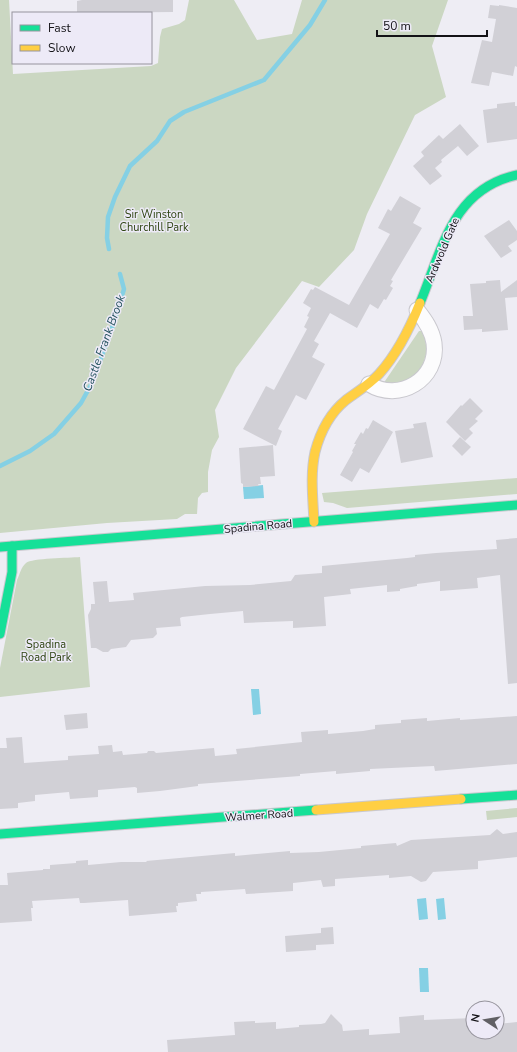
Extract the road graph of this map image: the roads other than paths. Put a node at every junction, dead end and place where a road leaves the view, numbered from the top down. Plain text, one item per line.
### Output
1 (517, 175) edge
2 (418, 310) junction
3 (369, 384) junction
4 (517, 505) edge
5 (314, 522) junction
6 (12, 546) junction
7 (0, 547) edge
8 (0, 634) edge
9 (517, 795) edge
10 (0, 834) edge

1 - 2 street, Ardwold Gate
2 - 3 street, Ardwold Gate
2 - 3 street
3 - 5 street, Ardwold Gate
4 - 5 street, Spadina Road
5 - 6 street, Spadina Road
6 - 7 street, Spadina Road
6 - 8 street
9 - 10 street, Walmer Road

